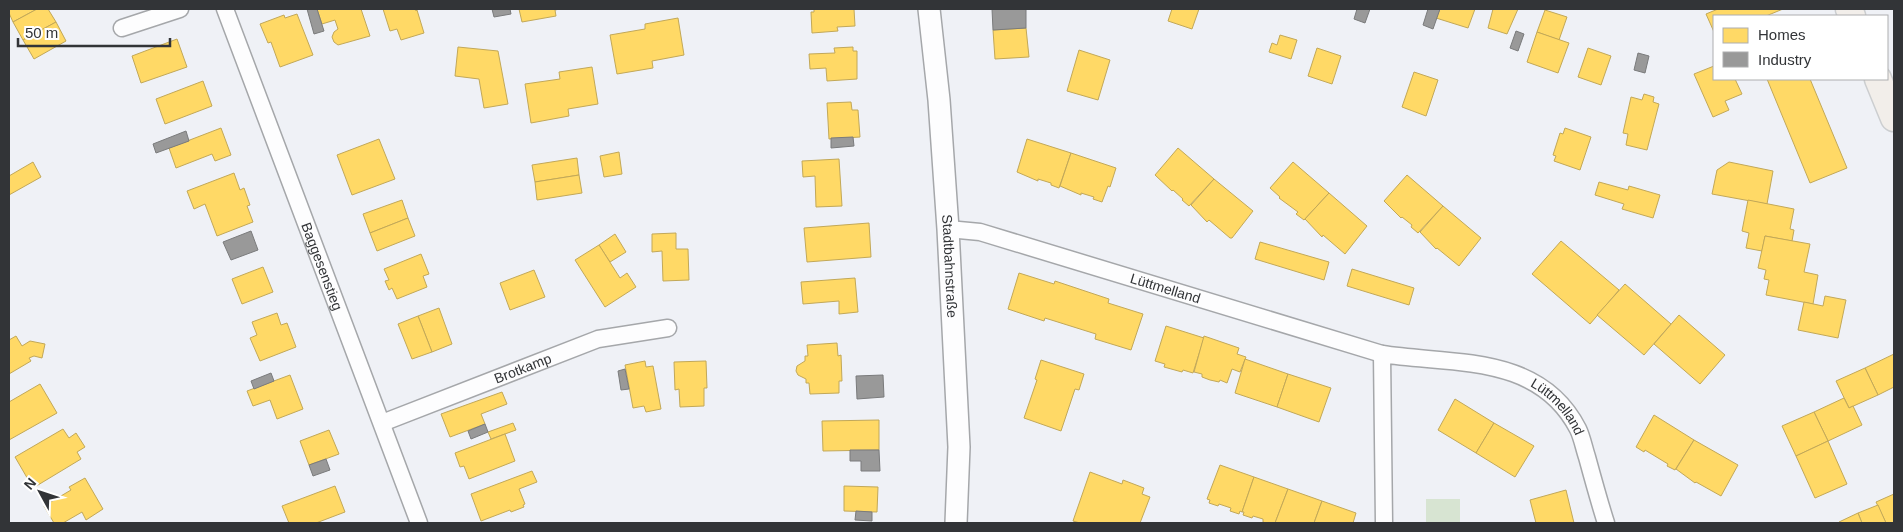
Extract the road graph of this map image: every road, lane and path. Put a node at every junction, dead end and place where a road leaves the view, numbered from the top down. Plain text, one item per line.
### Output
1 (180, 9) edge
2 (225, 9) edge
3 (929, 9) edge
4 (122, 28) dead end
5 (1878, 80) edge
6 (1894, 118) edge
7 (948, 229) junction
8 (668, 328) dead end
9 (1382, 354) junction
10 (382, 423) junction
11 (420, 523) edge
12 (956, 523) edge
13 (1384, 523) edge
14 (1606, 523) edge

1 - 4 street
2 - 10 street, Baggesenstieg
3 - 7 street, Stadtbahnstraße
5 - 6 main road
7 - 9 street, Lüttmelland
7 - 12 street, Stadtbahnstraße
8 - 10 street, Brotkamp
9 - 13 street
9 - 14 street, Lüttmelland
10 - 11 street, Baggesenstieg

